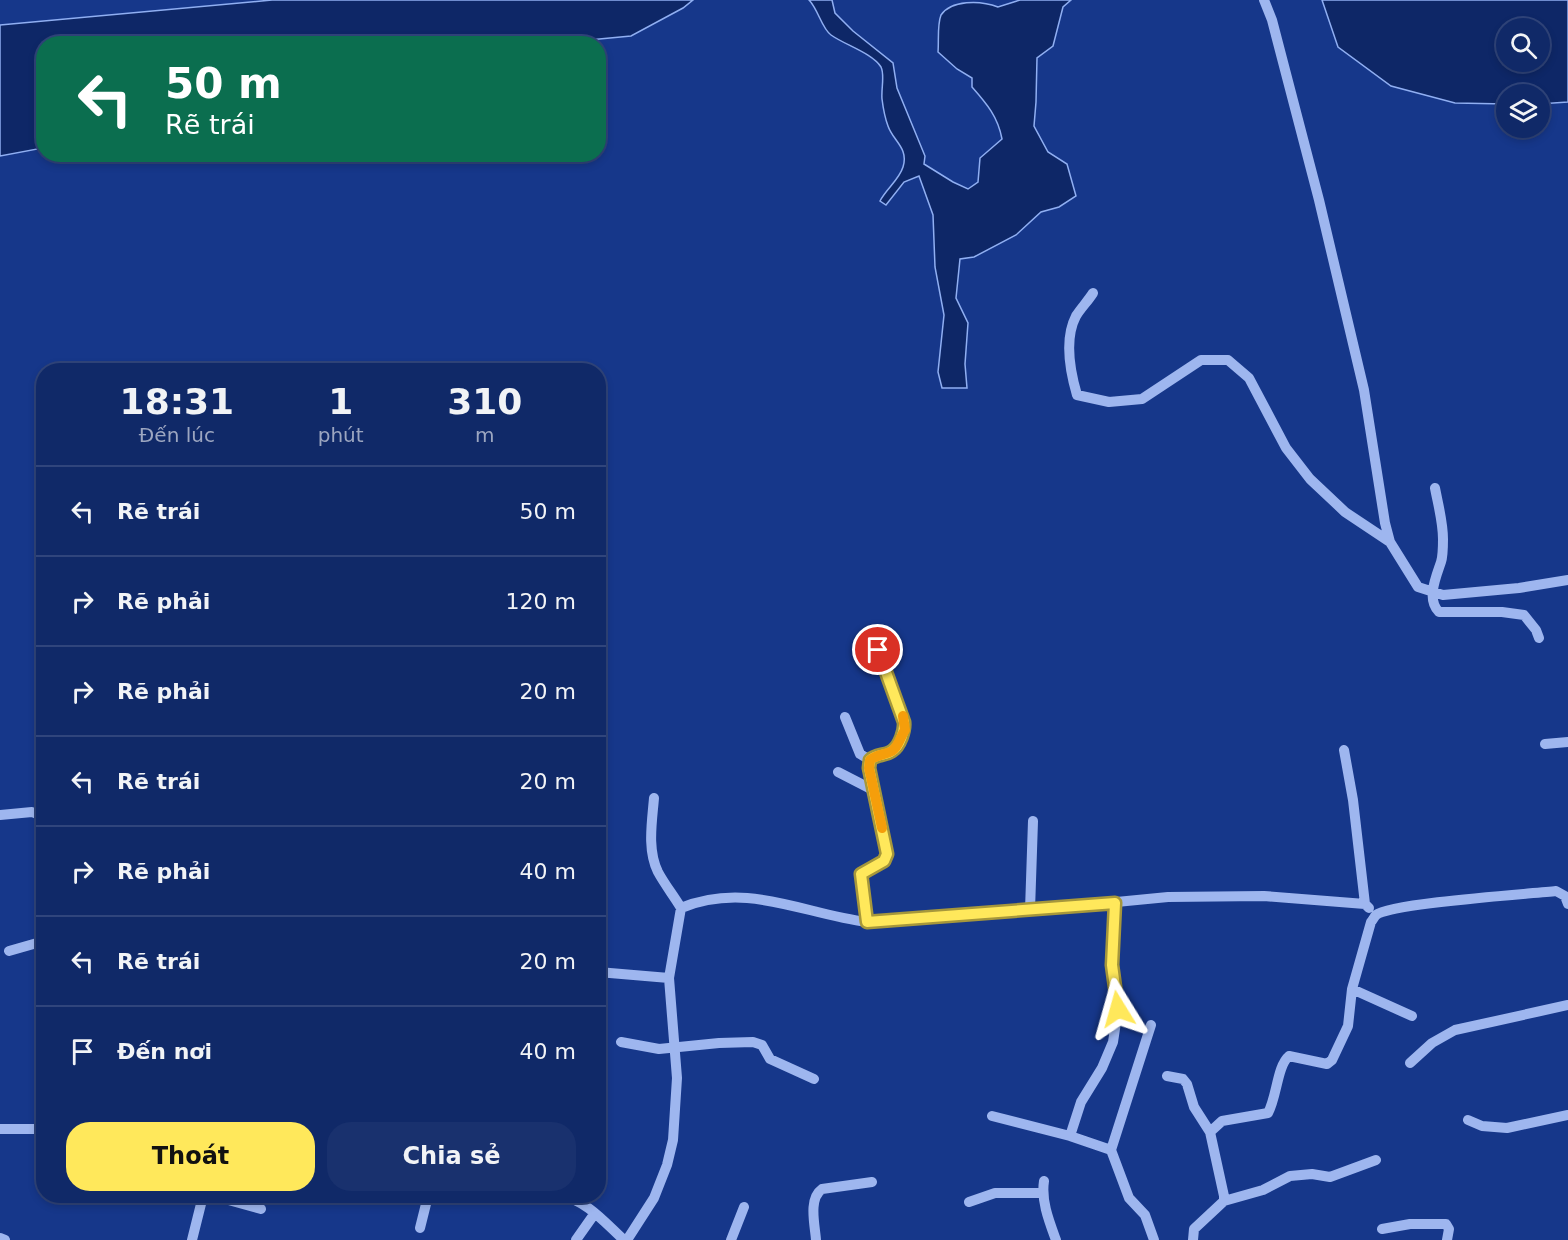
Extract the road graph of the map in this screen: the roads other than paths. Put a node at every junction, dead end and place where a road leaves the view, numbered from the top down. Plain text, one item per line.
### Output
1 (1264, 0) edge
2 (1093, 293) dead end
3 (1436, 488) dead end
4 (1390, 542) junction
5 (1568, 580) edge
6 (1433, 592) junction
7 (1539, 638) dead end
8 (878, 650) dead end
9 (845, 717) dead end
10 (1568, 742) edge
11 (1545, 744) dead end
12 (1344, 750) dead end
13 (870, 760) junction
14 (838, 772) dead end
15 (873, 790) junction
16 (654, 798) dead end
17 (36, 813) edge
18 (0, 815) edge
19 (1033, 821) dead end
20 (1115, 903) junction
21 (1365, 904) junction
22 (1568, 904) edge
23 (681, 908) junction
24 (1030, 910) junction
25 (1377, 915) junction
26 (867, 922) junction
27 (36, 943) edge
28 (9, 951) dead end
29 (606, 973) edge
30 (669, 978) junction
31 (1352, 989) junction
32 (1568, 1005) edge
33 (1412, 1016) dead end
34 (1151, 1025) dead end
35 (621, 1042) dead end
36 (676, 1048) junction
37 (1410, 1063) dead end
38 (1167, 1076) dead end
39 (814, 1079) dead end
40 (1568, 1115) edge
41 (992, 1116) dead end
42 (1468, 1120) dead end
43 (0, 1129) edge
44 (36, 1129) edge
45 (1210, 1132) junction
46 (1070, 1136) junction
47 (1111, 1150) junction
48 (1376, 1160) dead end
49 (1044, 1181) dead end
50 (872, 1182) dead end
51 (1042, 1192) junction
52 (1224, 1201) junction
53 (969, 1202) dead end
54 (201, 1203) edge
55 (239, 1203) edge
56 (426, 1203) edge
57 (579, 1203) edge
58 (744, 1207) dead end
59 (261, 1209) dead end
60 (595, 1214) junction
61 (420, 1228) dead end
62 (1382, 1229) dead end
63 (0, 1238) edge
64 (5, 1240) edge
65 (192, 1240) edge
66 (576, 1240) edge
67 (626, 1240) edge
68 (731, 1240) edge
69 (816, 1240) edge
70 (1056, 1240) edge
71 (1154, 1240) edge
72 (1193, 1240) edge
73 (1447, 1240) edge

1 - 4 street
2 - 4 street
3 - 6 street
4 - 6 street
5 - 6 street
6 - 7 street
8 - 13 street
9 - 13 street
10 - 11 street
12 - 21 street
13 - 15 street
14 - 15 street
15 - 26 street
16 - 23 street
17 - 18 street
19 - 24 street
20 - 21 street
20 - 24 street
20 - 46 street
21 - 25 street
22 - 25 street
23 - 26 street
23 - 30 street
24 - 26 street
25 - 31 street
27 - 28 street
29 - 30 street
30 - 36 street
31 - 33 street
31 - 45 street
32 - 37 street
34 - 47 street
35 - 36 street
36 - 39 street
36 - 67 street
38 - 45 street
40 - 42 street
41 - 46 street
43 - 44 street
45 - 52 street
46 - 47 street
47 - 71 street
48 - 52 street
49 - 51 street
50 - 69 street
51 - 53 street
51 - 70 street
52 - 72 street
54 - 65 street
55 - 59 street
56 - 61 street
57 - 60 street
58 - 68 street
60 - 66 street
60 - 67 street
62 - 73 street
63 - 64 street

